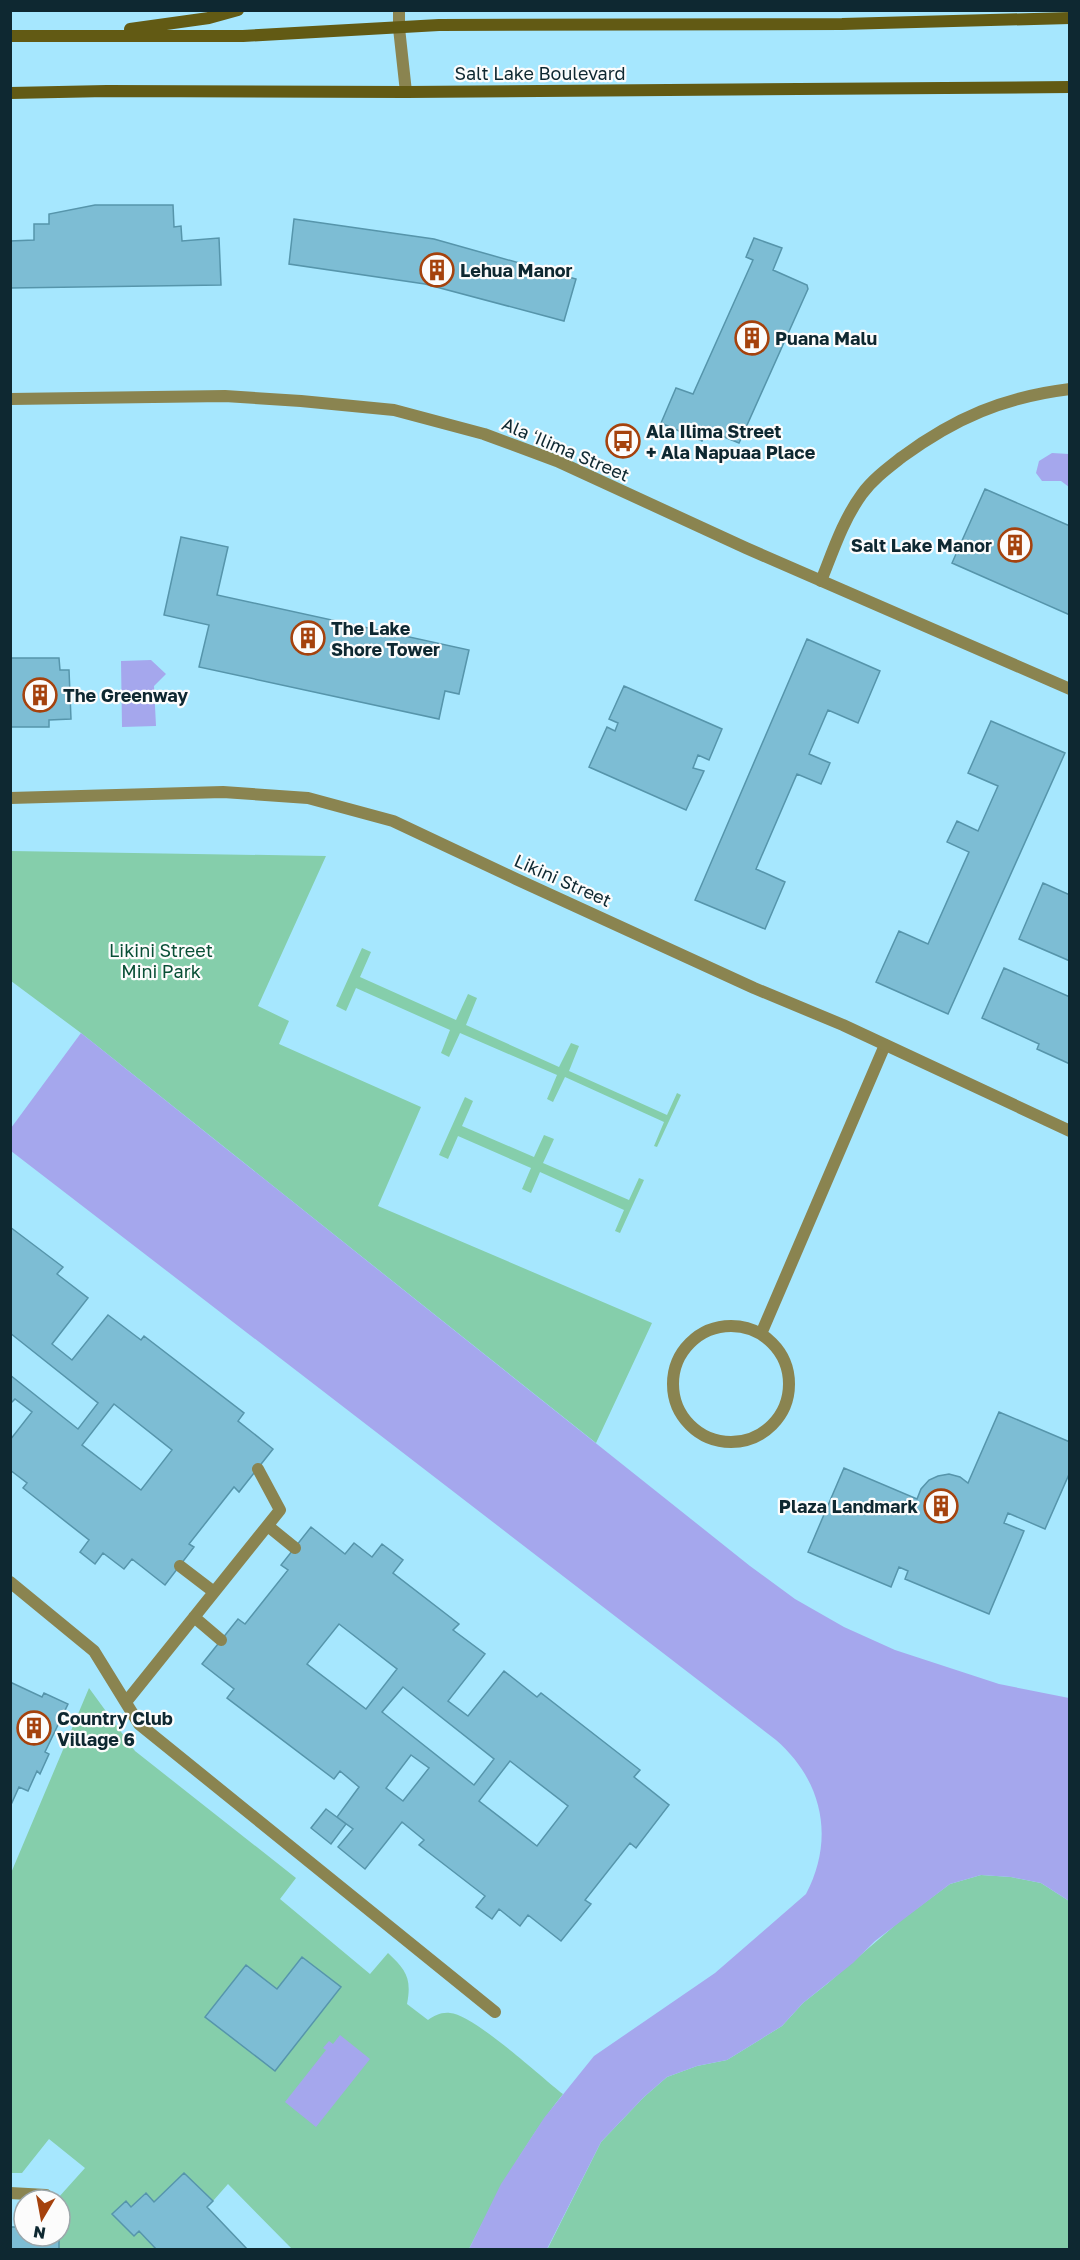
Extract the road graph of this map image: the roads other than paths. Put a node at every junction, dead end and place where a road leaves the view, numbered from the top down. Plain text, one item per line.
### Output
1 (238, 10) edge
2 (399, 10) edge
3 (1070, 18) edge
4 (399, 28) junction
5 (84, 35) junction
6 (10, 36) edge
7 (1070, 87) edge
8 (406, 92) junction
9 (10, 93) edge
10 (1070, 389) edge
11 (10, 399) edge
12 (820, 581) junction
13 (1070, 689) edge
14 (10, 798) edge
15 (885, 1045) junction
16 (1070, 1131) edge
17 (761, 1334) junction
18 (258, 1469) dead end
19 (268, 1526) junction
20 (295, 1548) dead end
21 (180, 1566) dead end
22 (13, 1589) edge
23 (214, 1592) junction
24 (194, 1617) junction
25 (221, 1640) dead end
26 (126, 1702) junction
27 (495, 2012) dead end

1 - 5 main road
2 - 4 street
3 - 4 main road
4 - 5 main road
4 - 8 street
5 - 6 main road
7 - 8 main road, Salt Lake Boulevard
8 - 9 main road, Salt Lake Boulevard
10 - 12 street
11 - 12 street, Ala ʻIlima Street
12 - 13 street, Ala ʻIlima Street
14 - 15 street, Likini Street
15 - 16 street, Likini Street
15 - 17 street
17 - 17 street
18 - 19 street
19 - 20 street
19 - 23 street
21 - 23 street
22 - 26 street
23 - 24 street
24 - 25 street
24 - 26 street
26 - 27 street

